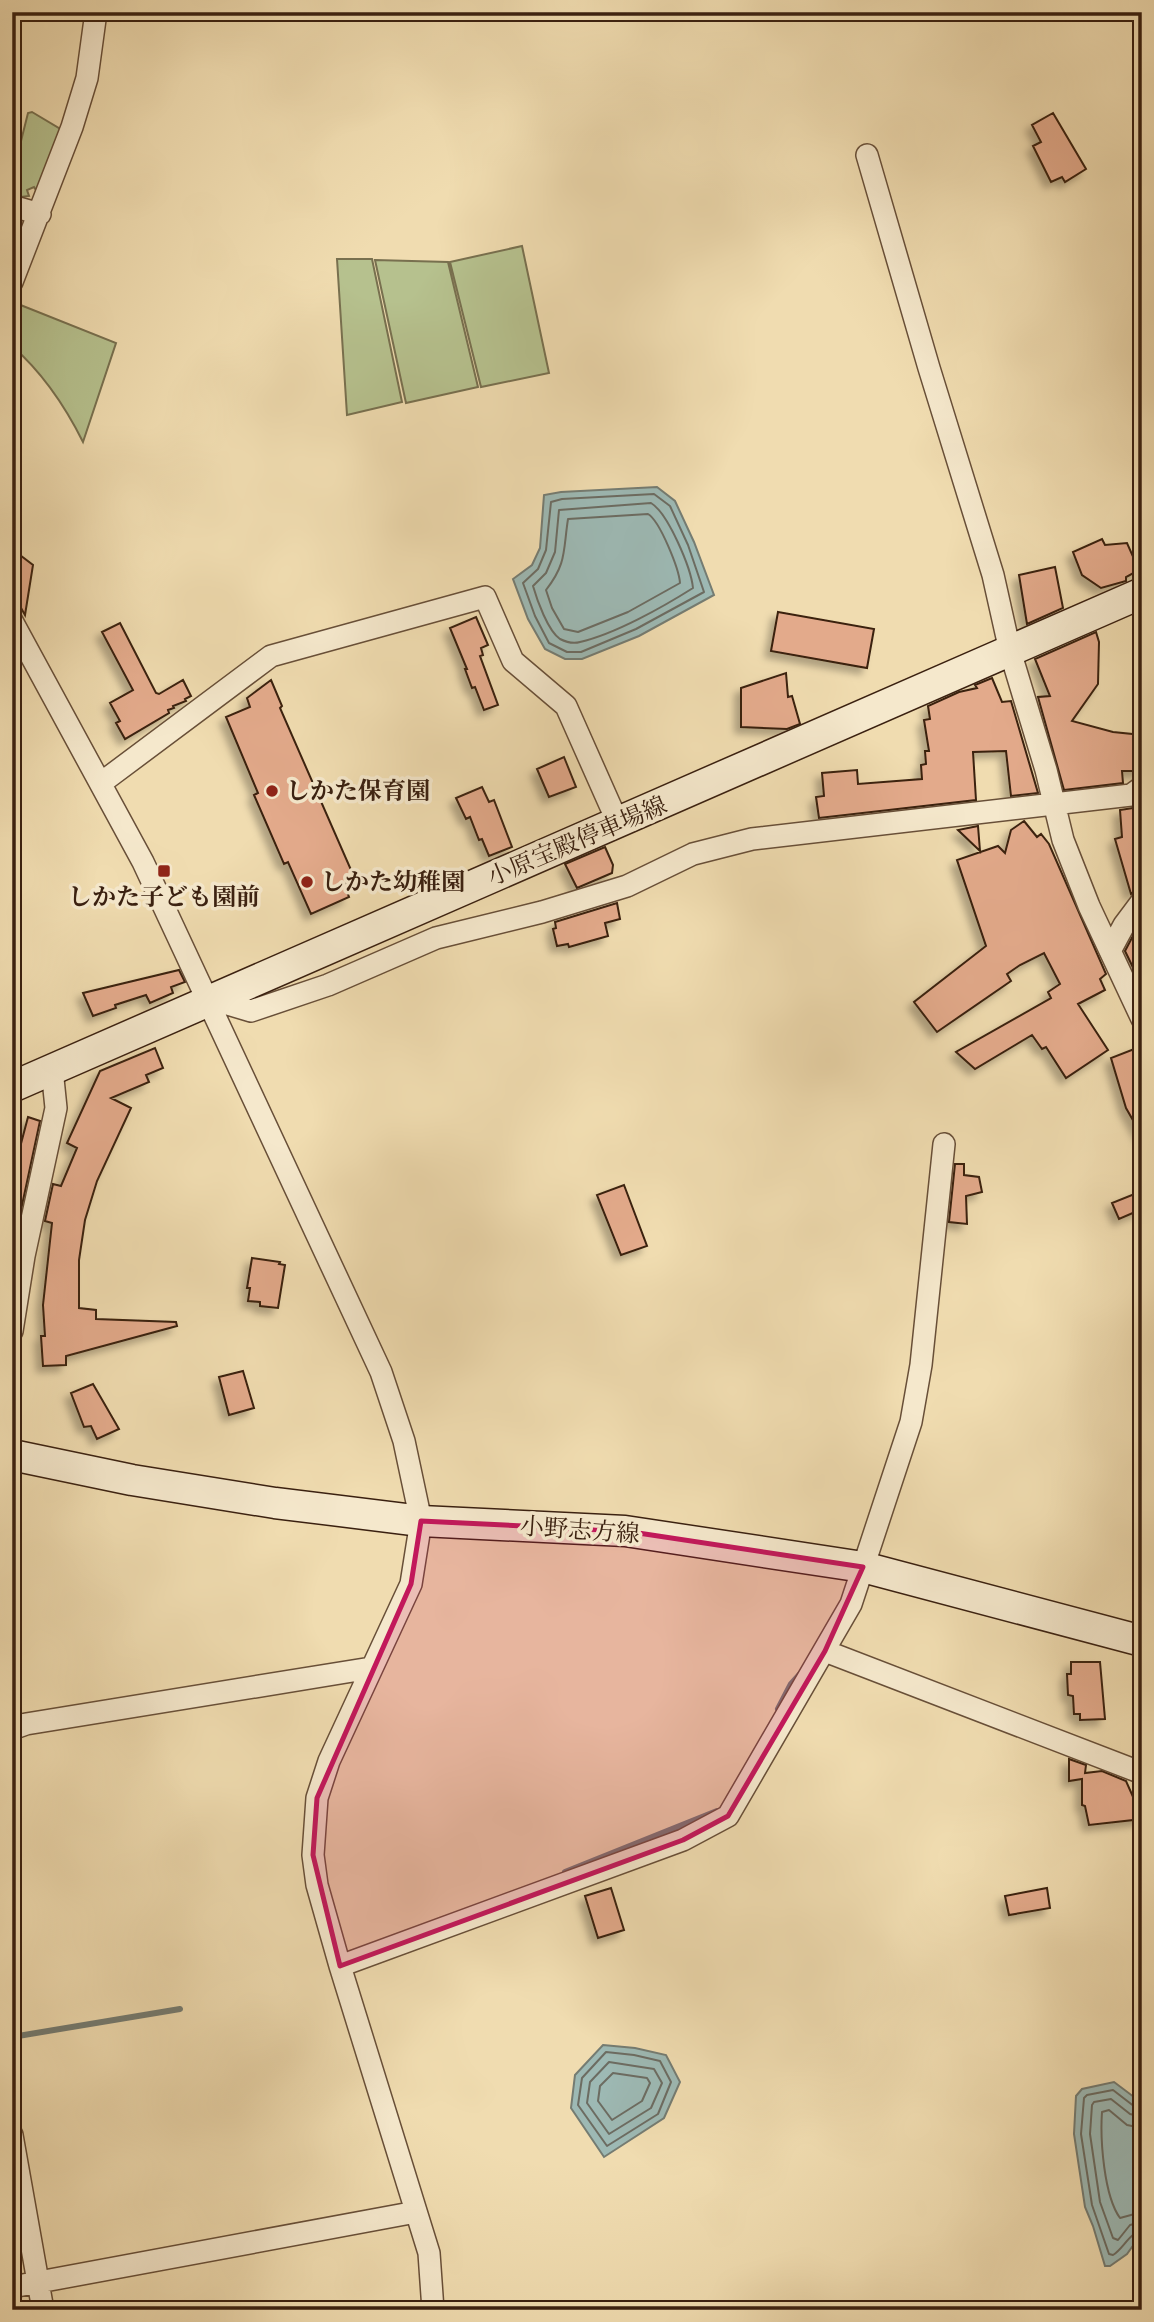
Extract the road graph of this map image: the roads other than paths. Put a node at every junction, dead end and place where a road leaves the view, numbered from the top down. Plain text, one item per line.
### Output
1 (96, 12) edge
2 (867, 155) dead end
3 (12, 206) edge
4 (40, 214) junction
5 (12, 282) edge
6 (1142, 593) edge
7 (12, 621) edge
8 (1010, 651) junction
9 (101, 783) junction
10 (1142, 788) edge
11 (1055, 802) junction
12 (618, 823) junction
13 (1142, 901) edge
14 (1110, 951) junction
15 (209, 1000) junction
16 (1142, 1019) edge
17 (52, 1069) junction
18 (12, 1087) edge
19 (944, 1144) dead end
20 (12, 1331) edge
21 (12, 1455) edge
22 (421, 1521) junction
23 (863, 1567) junction
24 (1142, 1640) edge
25 (825, 1651) junction
26 (371, 1668) junction
27 (12, 1729) edge
28 (1142, 1773) edge
29 (340, 1966) junction
30 (12, 2135) edge
31 (416, 2212) junction
32 (38, 2283) junction
33 (12, 2287) edge
34 (43, 2310) edge
35 (433, 2310) edge

1 - 4 street
2 - 8 street
3 - 4 street
4 - 5 street
6 - 8 main road, 小原宝殿停車場線
7 - 9 street
8 - 11 street
8 - 12 main road, 小原宝殿停車場線
9 - 12 street
9 - 15 street
10 - 11 street
11 - 14 street
11 - 15 street
12 - 15 main road, 小原宝殿停車場線
13 - 14 street
14 - 16 street
15 - 17 main road, 小原宝殿停車場線
15 - 22 street
17 - 18 main road, 小原宝殿停車場線
17 - 20 street
19 - 23 street
21 - 22 main road, 小野志方線
22 - 23 main road, 小野志方線
22 - 26 street
23 - 24 main road, 小野志方線
23 - 25 street
25 - 28 street
25 - 29 street
26 - 27 street
26 - 29 street
29 - 31 street
30 - 32 street
31 - 32 street
31 - 35 street
32 - 33 street
32 - 34 street

